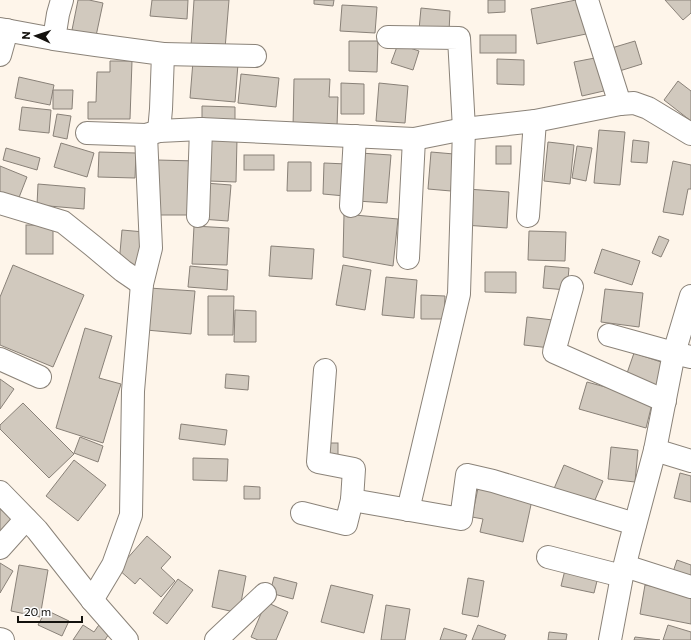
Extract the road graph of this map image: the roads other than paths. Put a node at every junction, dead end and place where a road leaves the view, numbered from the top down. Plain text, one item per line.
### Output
1 (62, 0) edge
2 (587, 0) edge
3 (3, 30) edge
4 (388, 38) dead end
5 (54, 39) junction
6 (163, 54) junction
7 (0, 55) edge
8 (255, 56) dead end
9 (620, 104) junction
10 (535, 121) junction
11 (202, 129) junction
12 (464, 129) junction
13 (86, 133) dead end
14 (153, 133) junction
15 (691, 134) edge
16 (355, 136) junction
17 (414, 138) junction
18 (0, 204) edge
19 (351, 206) dead end
20 (198, 216) dead end
21 (528, 216) dead end
22 (408, 258) dead end
23 (142, 284) junction
24 (572, 287) dead end
25 (691, 296) edge
26 (609, 335) dead end
27 (682, 355) edge
28 (0, 359) edge
29 (325, 370) dead end
30 (40, 377) dead end
31 (665, 401) junction
32 (655, 450) junction
33 (691, 461) edge
34 (0, 492) edge
35 (352, 500) junction
36 (408, 510) junction
37 (302, 513) dead end
38 (26, 519) junction
39 (635, 524) junction
40 (0, 548) edge
41 (548, 557) dead end
42 (624, 571) junction
43 (691, 587) edge
44 (265, 594) dead end
45 (92, 600) junction
46 (118, 636) edge
47 (0, 639) edge
48 (3, 640) edge
49 (216, 640) edge
50 (610, 640) edge

1 - 5 street
2 - 9 street
3 - 5 street
3 - 7 street
4 - 12 street
5 - 6 street
6 - 8 street
6 - 14 street
9 - 10 street
9 - 15 street
10 - 12 street
10 - 21 street
11 - 14 street
11 - 16 street
11 - 20 street
12 - 17 street
12 - 36 street
13 - 14 street
14 - 23 street
16 - 17 street
16 - 19 street
17 - 22 street
18 - 23 street
23 - 45 street
24 - 31 street
25 - 27 street
26 - 27 street
27 - 31 street
28 - 30 street
29 - 35 street
31 - 32 street
32 - 33 street
32 - 39 street
34 - 38 street
35 - 36 street
35 - 37 street
36 - 39 street
38 - 40 street
38 - 45 street
39 - 42 street
41 - 42 street
42 - 43 street
42 - 50 street
44 - 49 street
45 - 46 street
47 - 48 street

